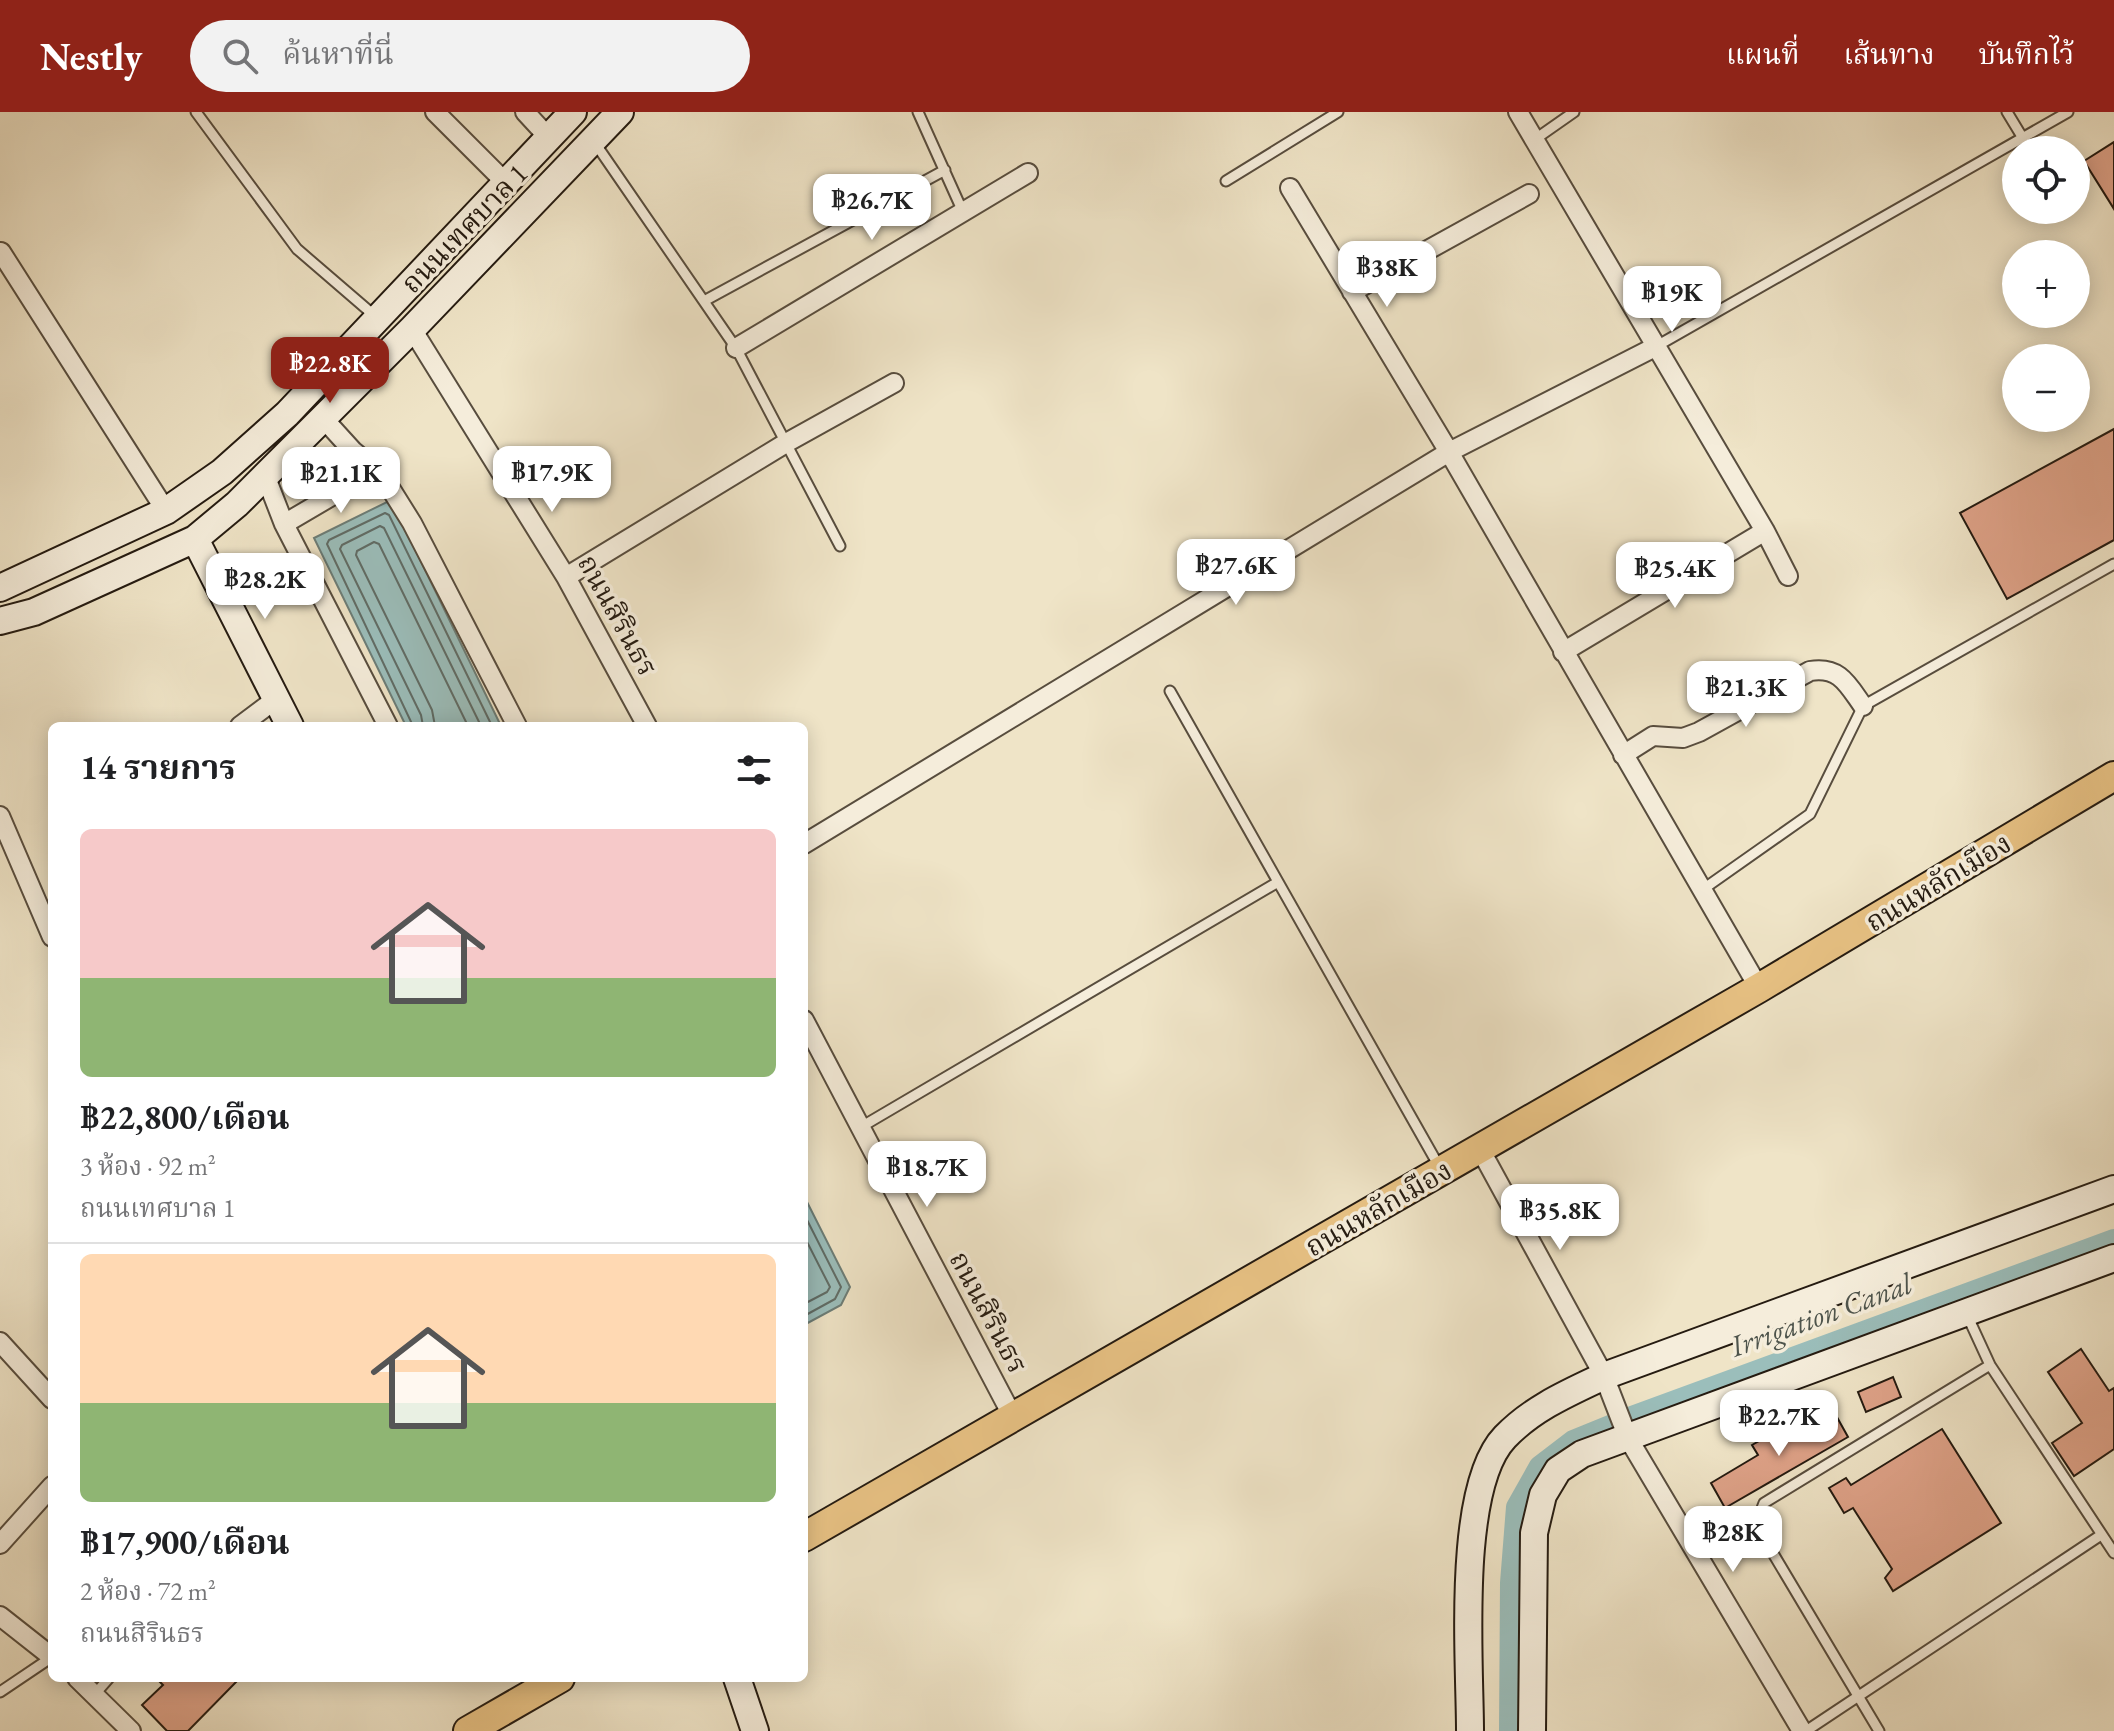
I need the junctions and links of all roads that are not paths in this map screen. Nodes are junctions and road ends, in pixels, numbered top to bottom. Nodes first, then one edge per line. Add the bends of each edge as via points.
1 (196, 112) edge
2 (435, 112) edge
3 (525, 112) edge
4 (573, 112) edge
5 (620, 112) edge
6 (918, 112) edge
7 (1338, 112) edge
8 (1518, 112) edge
9 (1574, 112) edge
10 (2007, 112) edge
11 (2068, 112) edge
12 (2022, 136) edge
13 (2030, 136) edge
14 (549, 138) junction
15 (593, 140) junction
16 (1534, 140) junction
17 (2002, 152) edge
18 (945, 170) junction
19 (1028, 173) dead end
20 (1226, 181) dead end
21 (506, 183) junction
22 (1290, 188) dead end
23 (1529, 194) dead end
24 (963, 212) junction
25 (1, 252) edge
26 (1352, 292) junction
27 (704, 301) junction
28 (378, 319) junction
29 (412, 329) junction
30 (1655, 347) junction
31 (736, 348) junction
32 (894, 383) dead end
33 (323, 418) junction
34 (786, 443) junction
35 (1449, 452) junction
36 (376, 470) junction
37 (265, 475) junction
38 (166, 511) junction
39 (284, 524) junction
40 (1765, 531) junction
41 (195, 539) junction
42 (840, 546) dead end
43 (2114, 564) edge
44 (1788, 576) dead end
45 (566, 577) junction
46 (1, 584) edge
47 (0, 621) edge
48 (1563, 652) junction
49 (1170, 691) dead end
50 (276, 699) junction
51 (1863, 706) junction
52 (245, 722) edge
53 (288, 722) edge
54 (386, 722) edge
55 (515, 722) edge
56 (645, 722) edge
57 (1623, 755) junction
58 (2114, 776) edge
59 (0, 816) edge
60 (808, 842) edge
61 (1278, 882) junction
62 (1702, 890) junction
63 (48, 928) edge
64 (1759, 988) junction
65 (808, 1028) edge
66 (860, 1128) junction
67 (1480, 1149) junction
68 (1442, 1171) junction
69 (2114, 1189) edge
70 (2114, 1258) edge
71 (1966, 1313) junction
72 (0, 1342) edge
73 (1990, 1365) junction
74 (1604, 1376) junction
75 (48, 1395) edge
76 (1013, 1417) junction
77 (1628, 1438) junction
78 (48, 1490) edge
79 (808, 1535) edge
80 (2101, 1535) junction
81 (0, 1544) edge
82 (2114, 1553) edge
83 (0, 1616) edge
84 (48, 1654) edge
85 (48, 1660) edge
86 (82, 1682) edge
87 (106, 1682) edge
88 (553, 1682) edge
89 (738, 1682) edge
90 (0, 1692) edge
91 (95, 1694) junction
92 (1858, 1697) junction
93 (131, 1731) edge
94 (468, 1731) edge
95 (755, 1731) edge
96 (1470, 1731) edge
97 (1532, 1731) edge
98 (1804, 1731) edge
99 (1879, 1731) edge

1 - 28 lane via 297,249
2 - 21 street
3 - 14 street
4 - 14 street, ถนนเทศบาล 1
5 - 15 street, ถนนเทศบาล 1
6 - 18 lane
7 - 20 lane
8 - 16 street
9 - 16 lane
10 - 12 lane
11 - 13 lane
14 - 21 street, ถนนเทศบาล 1
15 - 27 lane
15 - 29 street, ถนนเทศบาล 1
16 - 30 street
17 - 30 lane
18 - 24 lane
18 - 27 lane
19 - 24 street
21 - 28 street, ถนนเทศบาล 1
22 - 26 street
23 - 26 street
24 - 31 street
25 - 38 street
26 - 35 street
27 - 31 lane
28 - 38 street, ถนนเทศบาล 1 via 276,424 222,472
29 - 33 street, ถนนเทศบาล 1
29 - 45 street, ถนนสิรินธร
30 - 35 street
30 - 40 street
31 - 34 lane
32 - 34 street
33 - 36 street
33 - 37 street, ถนนเทศบาล 1
34 - 42 lane
34 - 45 street
35 - 48 street
35 - 60 street
36 - 39 street
36 - 55 street via 412,523
37 - 39 street
37 - 41 street, ถนนเทศบาล 1
38 - 46 street, ถนนเทศบาล 1
39 - 54 street
40 - 44 street
40 - 48 street
41 - 47 street, ถนนเทศบาล 1 via 34,612
41 - 50 street
43 - 51 lane
45 - 56 street, ถนนสิรินธร
48 - 57 street
49 - 61 lane
50 - 52 street
50 - 53 street
51 - 57 street via 1840,675 1810,671 1699,732 1683,738 1659,734
51 - 62 lane via 1810,814
57 - 62 street
58 - 64 main road, ถนนหลักเมือง
59 - 63 street
61 - 66 lane
61 - 68 lane
62 - 64 street
64 - 67 main road, ถนนหลักเมือง
65 - 66 street, ถนนสิรินธร
66 - 76 street, ถนนสิรินธร
67 - 68 main road, ถนนหลักเมือง
67 - 74 street
68 - 76 main road, ถนนหลักเมือง
69 - 74 street
70 - 71 street
71 - 73 lane
71 - 77 street
72 - 75 street
73 - 80 lane
73 - 92 lane via 1790,1485 1764,1503 1758,1514 1762,1535
74 - 77 street
74 - 96 street via 1545,1404 1503,1439 1478,1490 1470,1558
76 - 79 main road, ถนนหลักเมือง
77 - 97 street via 1582,1454 1558,1470 1543,1495 1534,1533
77 - 98 street
78 - 81 street
80 - 82 lane
80 - 92 lane
83 - 84 street
85 - 90 lane
86 - 91 street
87 - 91 lane
88 - 94 main road
89 - 95 street
91 - 93 street
92 - 98 lane
92 - 99 lane

